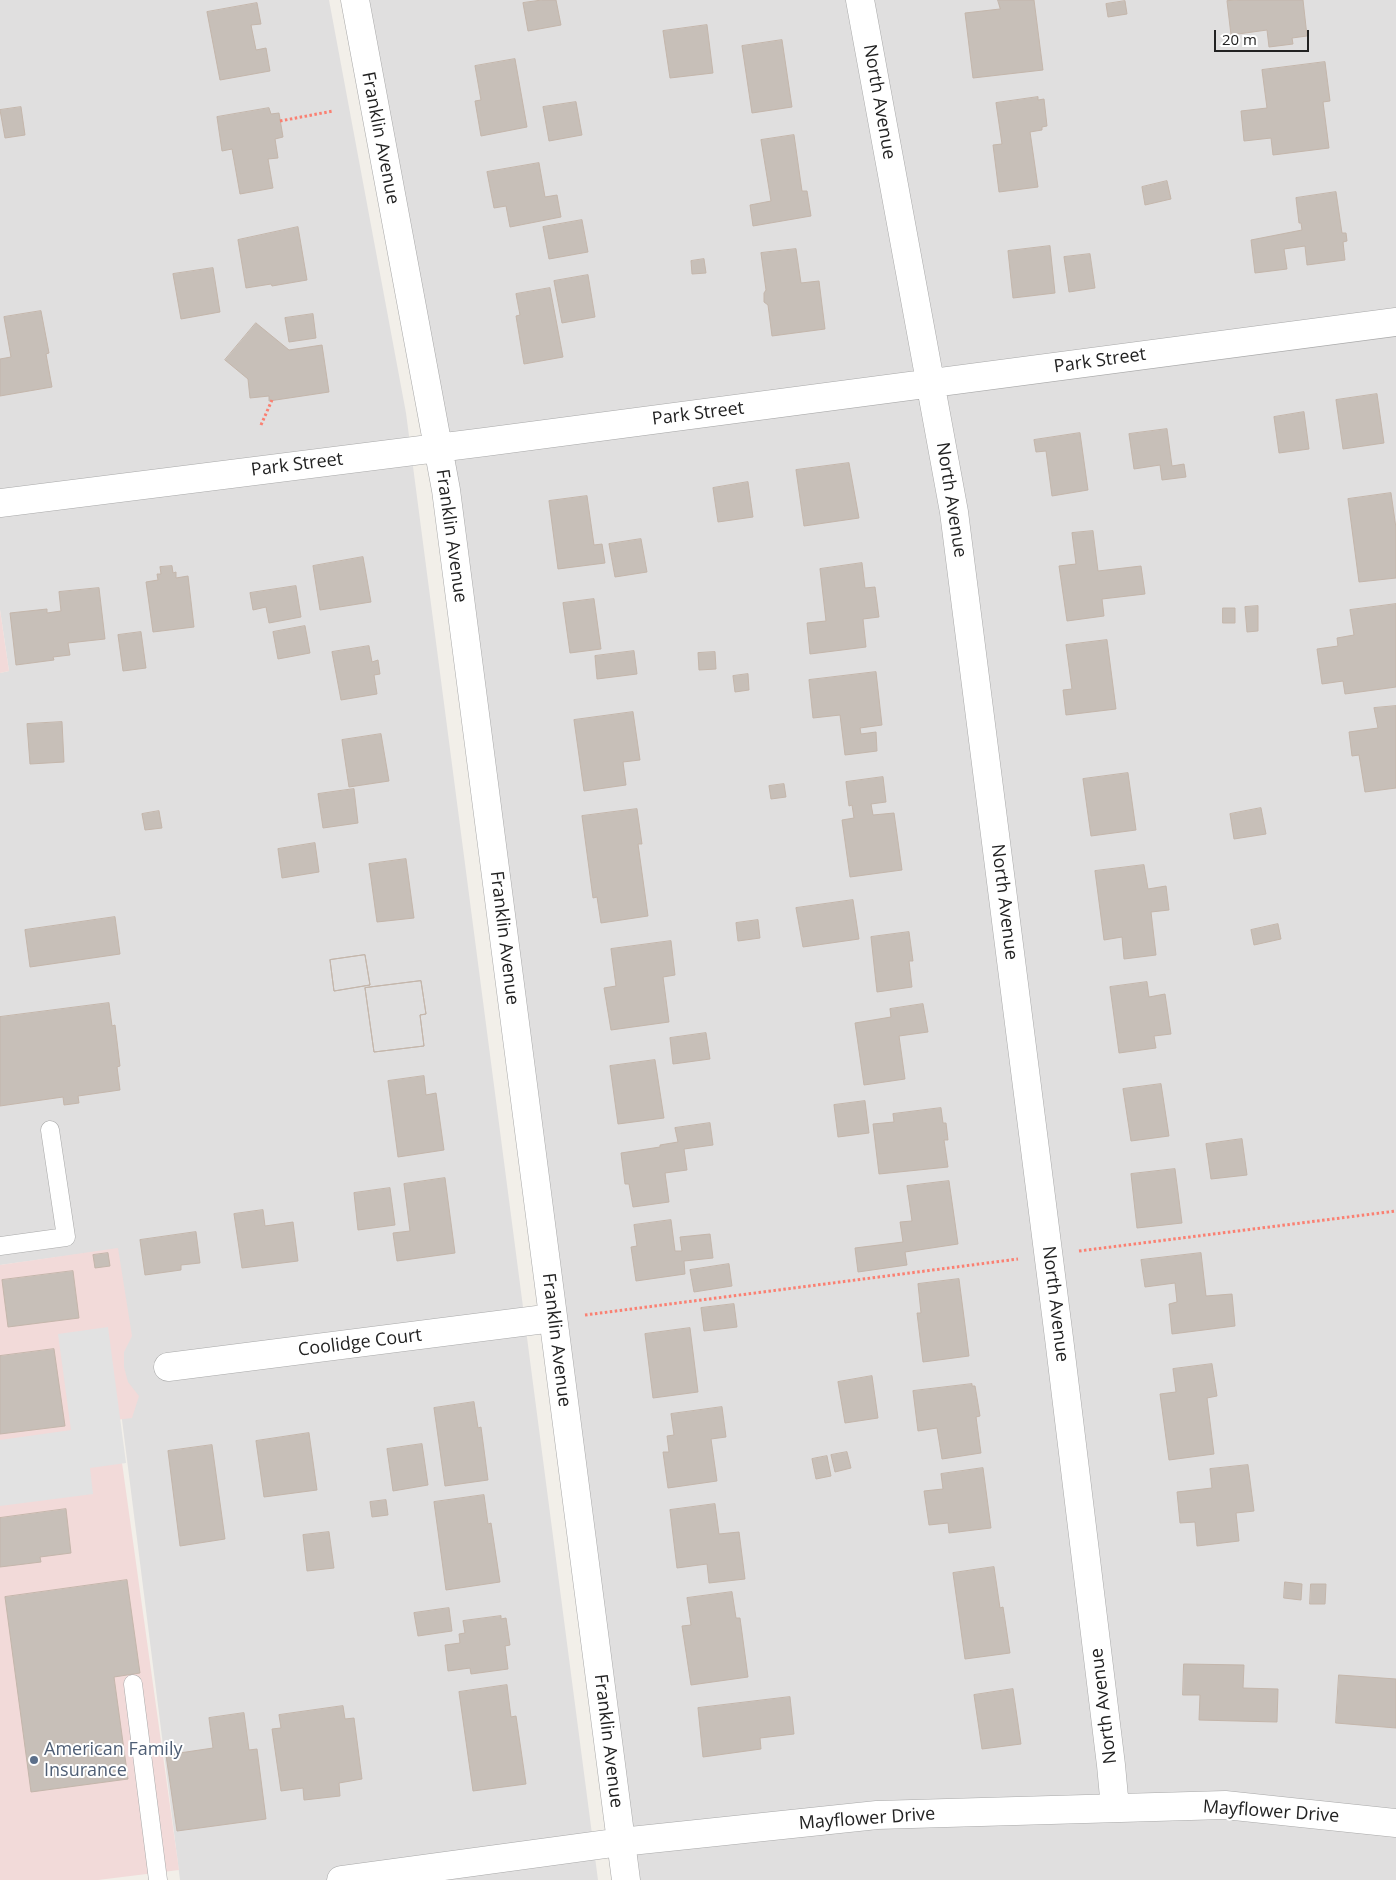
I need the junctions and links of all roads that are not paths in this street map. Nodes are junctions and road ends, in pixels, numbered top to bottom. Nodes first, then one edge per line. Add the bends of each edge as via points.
1 (355, 0) edge
2 (860, 0) edge
3 (1396, 322) edge
4 (931, 384) junction
5 (438, 448) junction
6 (0, 503) edge
7 (50, 1130) dead end
8 (0, 1246) edge
9 (553, 1318) junction
10 (168, 1367) dead end
11 (134, 1684) dead end
12 (1115, 1808) junction
13 (1396, 1823) edge
14 (621, 1842) junction
15 (158, 1880) edge
16 (341, 1880) edge
17 (626, 1880) edge

1 - 5 street, Franklin Avenue
2 - 4 street, North Avenue
3 - 4 street, Park Street
4 - 5 street, Park Street
4 - 12 street, North Avenue via 954,512 1049,1255
5 - 6 street, Park Street
5 - 9 street, Franklin Avenue
7 - 8 lane via 66,1237
9 - 10 street, Coolidge Court
9 - 14 street, Franklin Avenue
11 - 15 lane
12 - 13 street, Mayflower Drive via 1225,1806
12 - 14 street, Mayflower Drive via 877,1815
14 - 16 street, Mayflower Drive
14 - 17 street, Franklin Avenue

